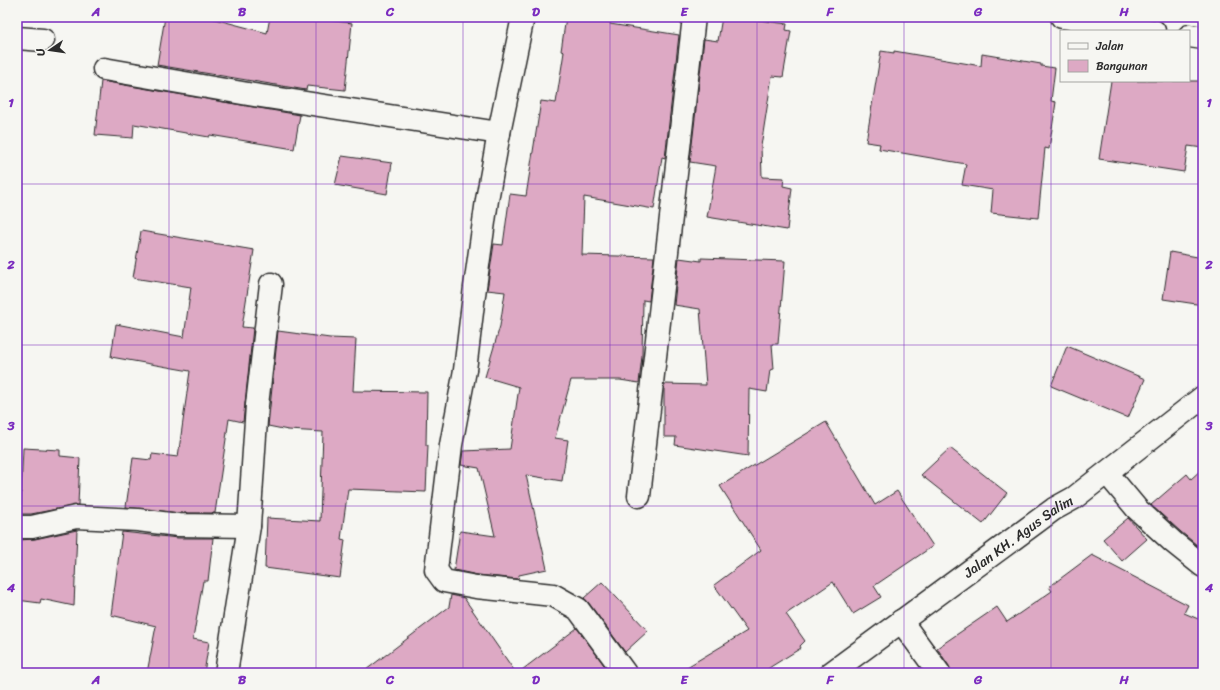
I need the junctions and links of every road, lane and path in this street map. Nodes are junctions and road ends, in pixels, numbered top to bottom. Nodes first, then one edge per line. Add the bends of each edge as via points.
1 (523, 17) edge
2 (694, 17) edge
3 (1062, 17) edge
4 (1147, 30) edge
5 (1190, 36) edge
6 (17, 38) edge
7 (1203, 38) edge
8 (43, 40) dead end
9 (104, 69) dead end
10 (499, 133) junction
11 (271, 284) dead end
12 (1203, 397) edge
13 (1107, 473) junction
14 (640, 496) dead end
15 (249, 526) junction
16 (17, 527) edge
17 (1203, 566) edge
18 (900, 621) junction
19 (226, 673) edge
20 (625, 673) edge
21 (831, 673) edge
22 (940, 673) edge

1 - 10 street
2 - 14 street
3 - 4 street
5 - 7 street
6 - 8 street
9 - 10 street
10 - 20 street via 487,200 465,370 451,445 436,570 444,581 553,595 578,609
11 - 15 street via 257,405
12 - 13 street, Jalan KH. Agus Salim
13 - 17 street via 1137,509 1172,542
13 - 18 street, Jalan KH. Agus Salim
15 - 16 street via 178,525 76,517 32,527
15 - 19 street
18 - 21 street, Jalan KH. Agus Salim
18 - 22 street

